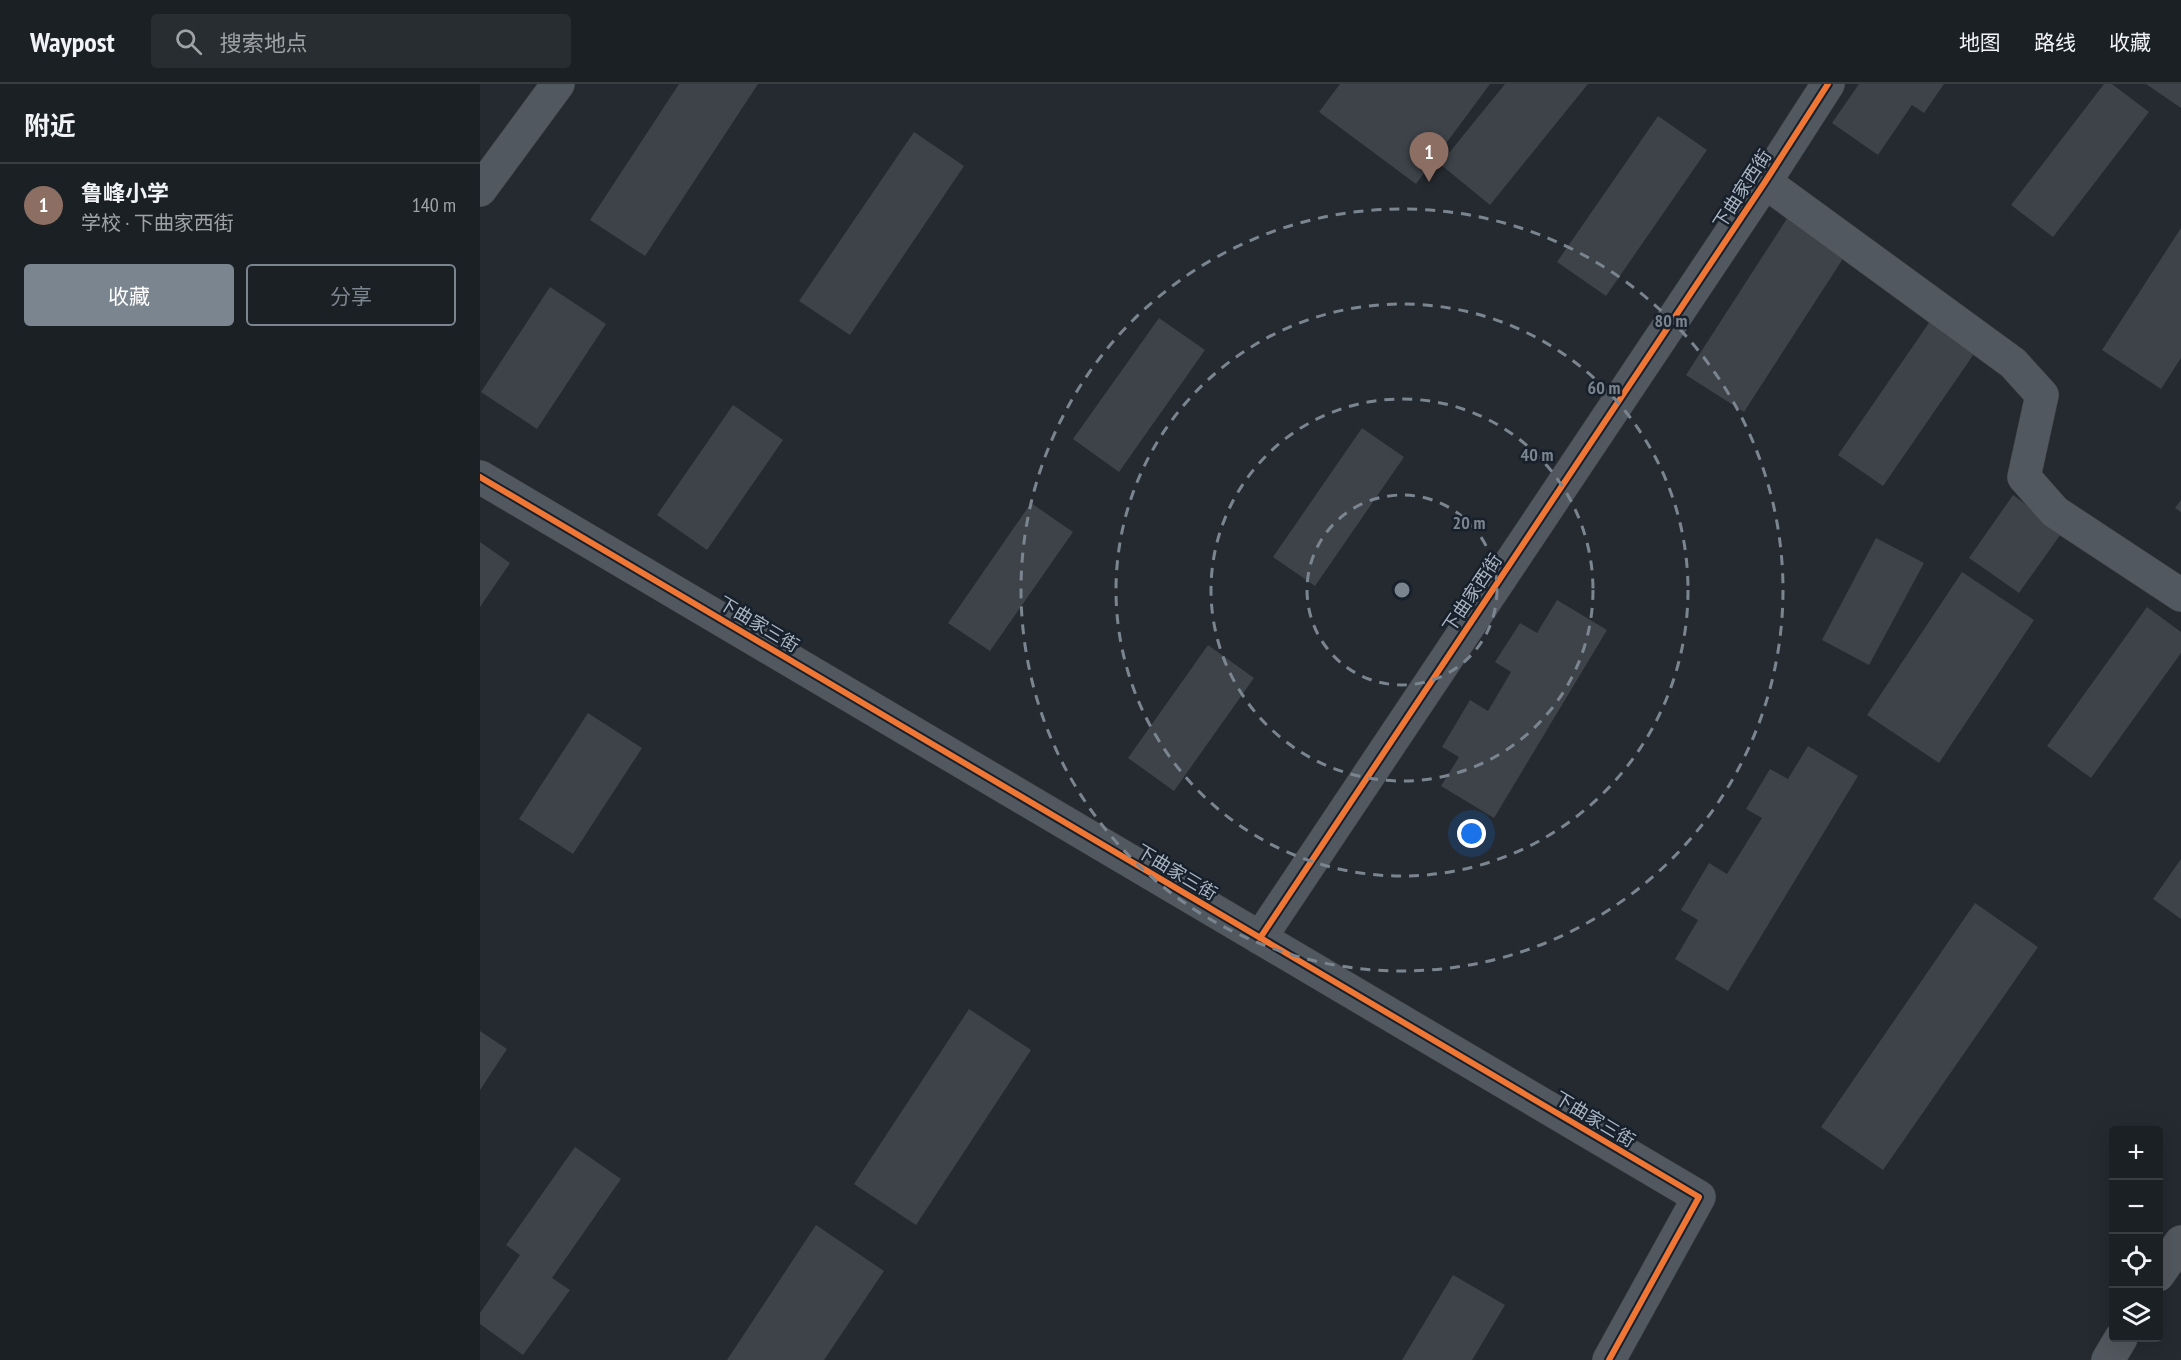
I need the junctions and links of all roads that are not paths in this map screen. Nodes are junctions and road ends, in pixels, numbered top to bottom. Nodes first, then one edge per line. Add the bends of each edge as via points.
1 (558, 84) edge
2 (1828, 84) edge
3 (1765, 182) junction
4 (480, 190) edge
5 (480, 477) edge
6 (2181, 595) edge
7 (1260, 938) junction
8 (2181, 1242) edge
9 (2163, 1268) edge
10 (2119, 1342) edge
11 (1609, 1360) edge
12 (2108, 1360) edge

1 - 4 street
2 - 3 street, 下曲家西街
3 - 6 street via 2013,363 2042,395 2024,477 2055,512
3 - 7 street, 下曲家西街
5 - 7 street, 下曲家三街
7 - 11 street, 下曲家三街 via 1699,1197
8 - 9 street
10 - 12 street

